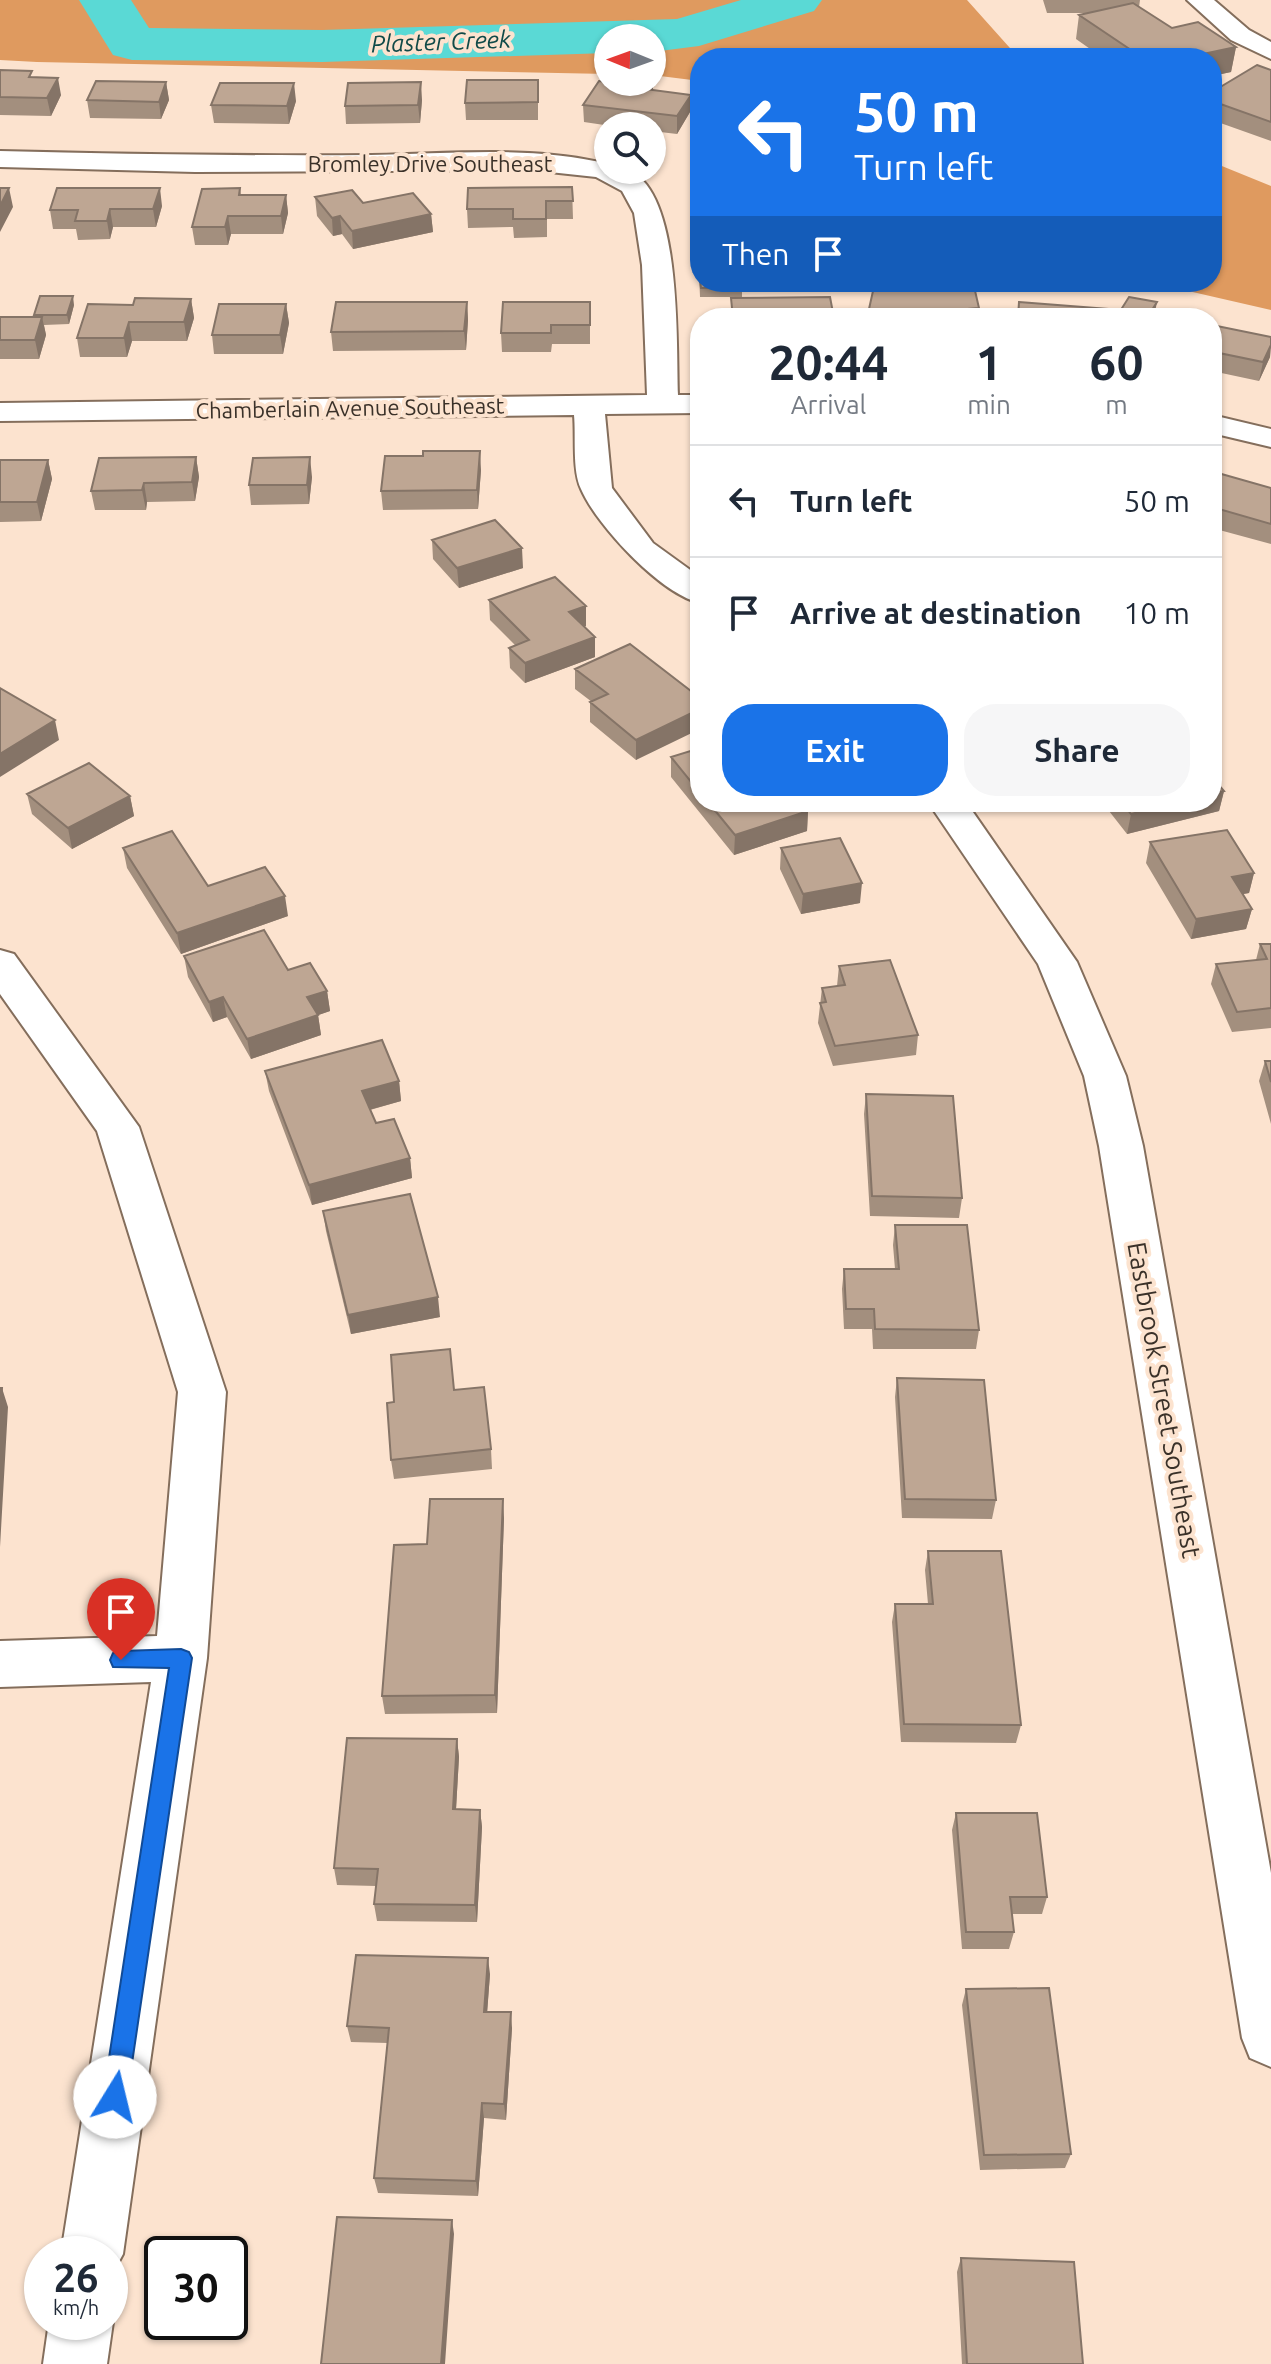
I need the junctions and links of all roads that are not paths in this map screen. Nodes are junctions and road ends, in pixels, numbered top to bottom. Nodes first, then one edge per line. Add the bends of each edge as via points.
1 (1199, 0) edge
2 (1271, 52) edge
3 (0, 159) edge
4 (690, 404) edge
5 (589, 405) junction
6 (663, 405) junction
7 (0, 412) edge
8 (1222, 426) edge
9 (1271, 438) edge
10 (690, 586) edge
11 (954, 812) edge
12 (0, 964) edge
13 (181, 1658) junction
14 (0, 1664) edge
15 (1271, 2038) edge
16 (95, 2236) edge
17 (78, 2340) edge
18 (75, 2364) edge

1 - 2 street via 1240,35
3 - 6 street, Bromley Drive Southeast via 531,162 582,166 615,176 640,194 651,224
4 - 6 street, Chamberlain Avenue Southeast
5 - 6 street, Chamberlain Avenue Southeast
5 - 7 street, Chamberlain Avenue Southeast
5 - 10 street via 596,488 641,550
8 - 9 street
11 - 15 street, Eastbrook Street Southeast via 1057,962 1105,1076
12 - 13 street via 117,1127 202,1392
13 - 14 street
13 - 16 street
17 - 18 street

